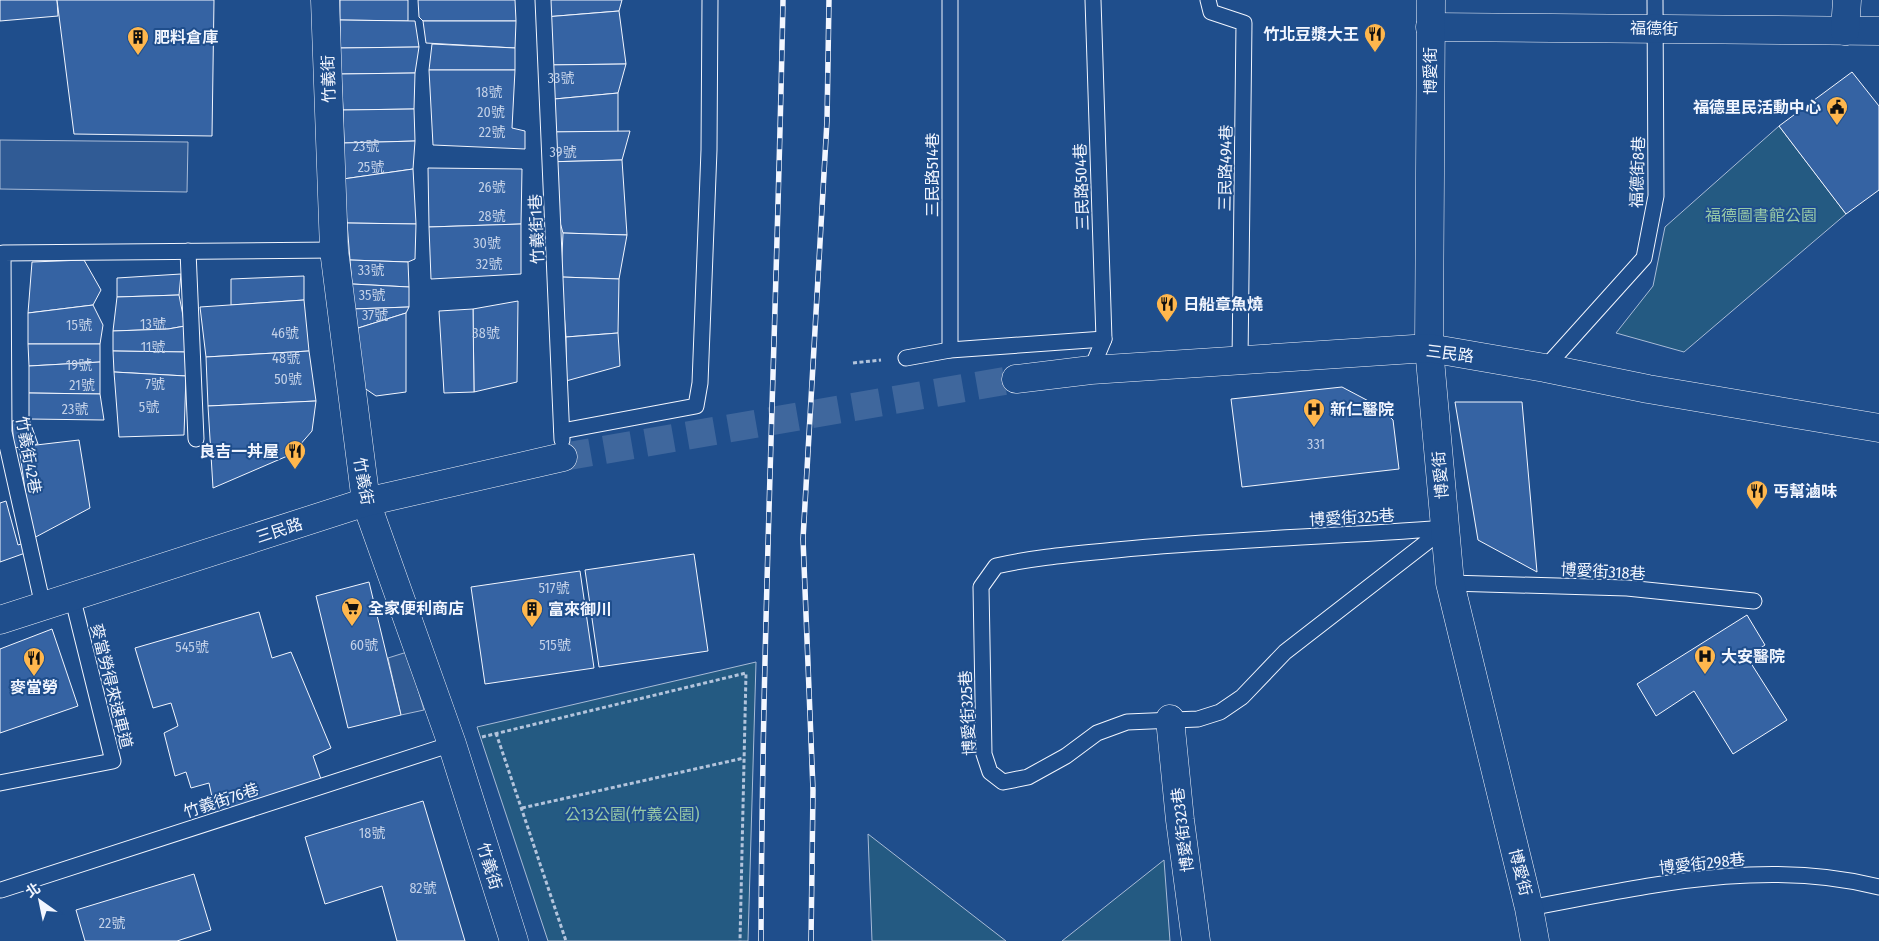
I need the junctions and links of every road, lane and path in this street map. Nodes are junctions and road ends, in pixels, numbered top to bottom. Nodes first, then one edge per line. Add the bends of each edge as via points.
1 (325, 0) edge
2 (544, 0) edge
3 (710, 0) edge
4 (950, 0) edge
5 (1093, 0) edge
6 (1208, 0) edge
7 (1430, 0) edge
8 (1655, 0) edge
9 (1848, 0) edge
10 (1430, 27) junction
11 (1656, 28) junction
12 (1845, 31) junction
13 (1879, 31) edge
14 (334, 250) junction
15 (188, 251) junction
16 (1104, 339) junction
17 (1429, 348) junction
18 (950, 350) junction
19 (906, 358) dead end
20 (1240, 361) junction
21 (1545, 368) junction
22 (1091, 370) junction
23 (1016, 379) tunnel mouth
24 (1879, 428) edge
25 (196, 439) dead end
26 (562, 444) junction
27 (366, 502) junction
28 (1445, 528) junction
29 (1450, 583) junction
30 (72, 596) junction
31 (1754, 601) dead end
32 (43, 606) junction
33 (0, 620) edge
34 (1170, 719) junction
35 (452, 744) junction
36 (744, 758) junction
37 (0, 783) edge
38 (522, 808) junction
39 (1879, 887) edge
40 (1, 890) edge
41 (1529, 908) junction
42 (514, 941) edge
43 (566, 941) edge
44 (740, 941) edge
45 (1196, 941) edge
46 (1535, 941) edge

1 - 14 street, 竹義街
2 - 26 lane, 竹義街1巷
3 - 26 lane via 709,150 700,383 696,406
4 - 18 lane, 三民路514巷
5 - 16 lane, 三民路504巷
6 - 20 lane, 三民路494巷 via 1210,12 1244,24
7 - 10 street, 博愛街
8 - 11 lane, 福德街8巷
9 - 12 street
10 - 11 street, 福德街
10 - 17 street, 博愛街
11 - 12 street, 福德街
11 - 21 lane, 福德街8巷 via 1656,196 1644,258
12 - 13 street, 福德街
14 - 15 lane, 竹義街42巷
14 - 27 street, 竹義街
15 - 25 lane
15 - 32 lane, 竹義街42巷 via 3,253 4,432
16 - 18 lane
16 - 22 lane, 三民路504巷
17 - 20 street, 三民路
17 - 21 street, 三民路
17 - 28 street, 博愛街
18 - 19 lane
20 - 22 street, 三民路
21 - 24 street, 三民路
22 - 23 street, 三民路
26 - 27 street, 三民路
27 - 30 street, 三民路
27 - 35 street, 竹義街
28 - 29 street, 博愛街
28 - 34 lane, 博愛街325巷 via 1285,652 1242,696 1220,712 1198,719
28 - 34 lane, 博愛街325巷 via 1170,544 1018,561 996,566 988,574 981,587 984,754 990,772 1003,782 1028,777 1097,734 1126,722
29 - 31 lane, 博愛街318巷 via 1627,588
29 - 41 street, 博愛街
30 - 32 street, 三民路
30 - 37 lane, 麥當勞得來速車道 via 113,761
32 - 33 street, 三民路
34 - 45 street, 博愛街323巷
35 - 40 lane, 竹義街76巷
35 - 42 street, 竹義街
36 - 38 path
36 - 38 path via 746,673 496,733
36 - 44 path
38 - 43 path
39 - 41 lane, 博愛街298巷 via 1838,878 1782,874 1743,876 1685,880
41 - 46 street, 博愛街

